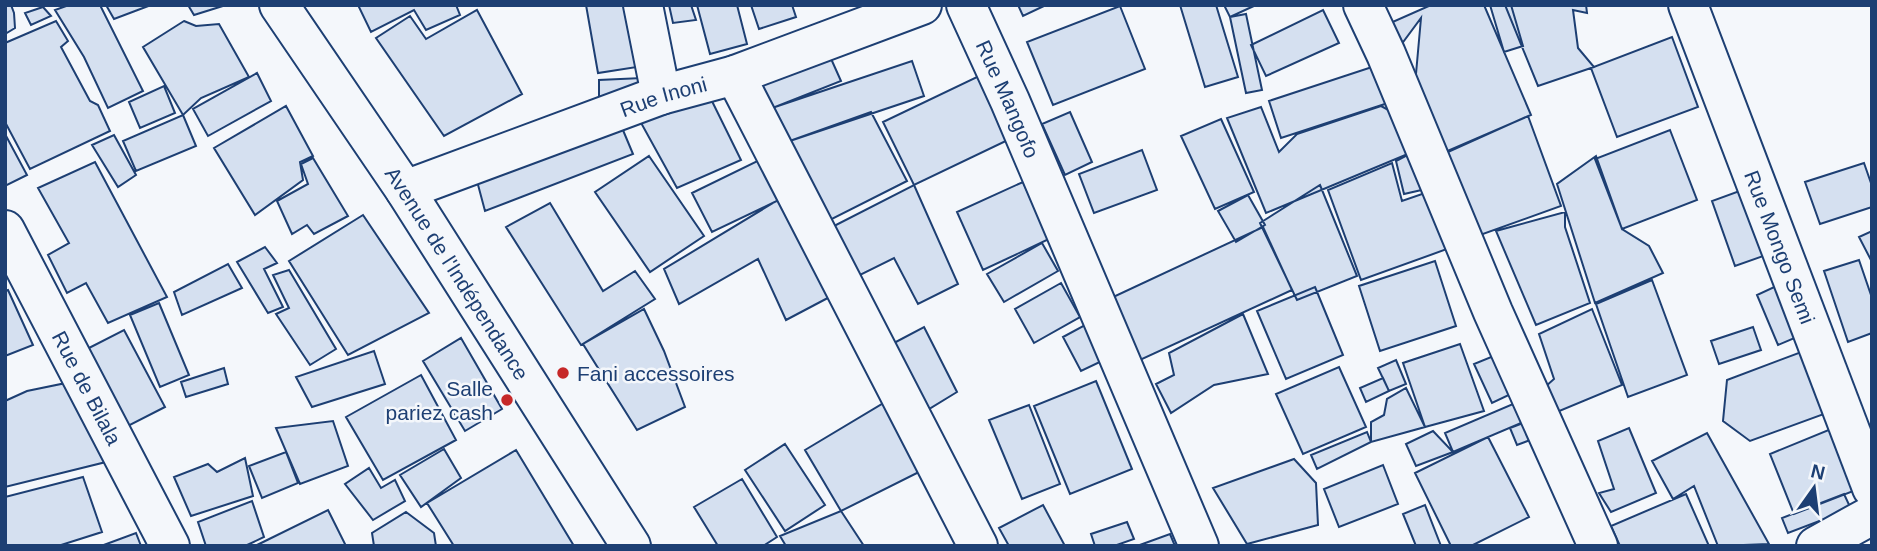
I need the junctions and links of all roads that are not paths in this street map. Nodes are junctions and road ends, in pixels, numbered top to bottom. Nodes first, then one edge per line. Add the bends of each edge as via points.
1 (279, 5) edge
2 (643, 5) edge
3 (922, 5) edge
4 (966, 5) edge
5 (1363, 5) edge
6 (1688, 5) edge
7 (735, 75) junction
8 (661, 95) junction
9 (405, 190) junction
10 (5, 230) edge
11 (1872, 488) edge
12 (1872, 515) edge
13 (170, 546) edge
14 (631, 546) edge
15 (978, 546) edge
16 (1199, 546) edge
17 (1598, 546) edge
18 (1816, 546) edge

1 - 9 street, Avenue de l'Indépendance
2 - 8 street
3 - 7 street, Rue Inoni
4 - 16 street, Rue Mangofo
5 - 17 street
6 - 11 street, Rue Mongo Semi
7 - 8 street, Rue Inoni
7 - 15 street
8 - 9 street, Rue Inoni
9 - 14 street, Avenue de l'Indépendance
10 - 13 street, Rue de Bilala
12 - 18 street

